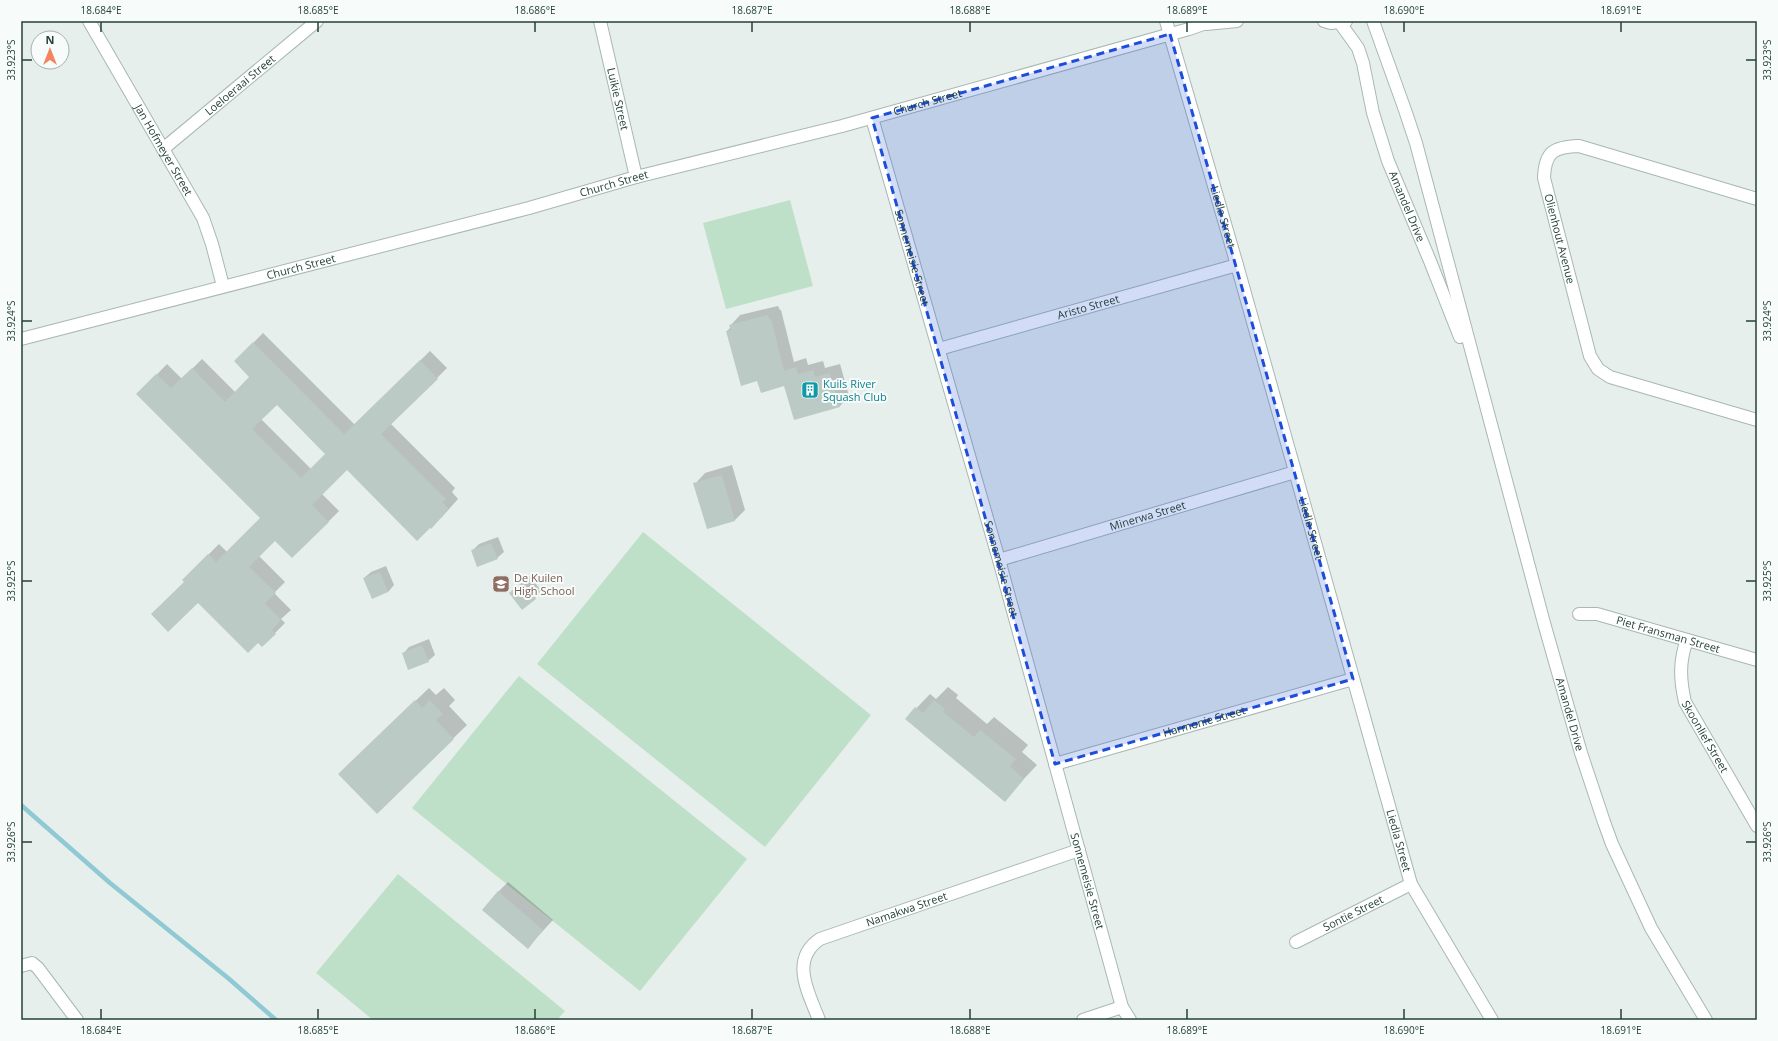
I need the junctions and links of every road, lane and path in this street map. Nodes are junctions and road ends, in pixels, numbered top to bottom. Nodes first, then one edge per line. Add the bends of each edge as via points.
1 (89, 21) edge
2 (317, 21) edge
3 (600, 21) edge
4 (1166, 21) edge
5 (1237, 21) edge
6 (1324, 21) edge
7 (1373, 21) edge
8 (1343, 22) edge
9 (1209, 23) edge
10 (1170, 34) junction
11 (872, 118) junction
12 (163, 149) junction
13 (636, 178) junction
14 (1757, 199) edge
15 (1237, 265) junction
16 (223, 286) junction
17 (21, 339) edge
18 (939, 349) junction
19 (1480, 390) junction
20 (1757, 420) edge
21 (1295, 472) junction
22 (999, 560) junction
23 (1579, 614) dead end
24 (1687, 640) junction
25 (1757, 660) edge
26 (1353, 679) junction
27 (1055, 764) junction
28 (1757, 826) edge
29 (1079, 850) junction
30 (1410, 884) junction
31 (1296, 942) dead end
32 (23, 965) edge
33 (1122, 1007) junction
34 (77, 1020) edge
35 (819, 1020) edge
36 (1083, 1020) edge
37 (1130, 1020) edge
38 (1492, 1020) edge
39 (1706, 1020) edge

1 - 12 street, Jan Hofmeyer Street
2 - 12 street, Loeloeraai Street
3 - 13 street, Luikie Street
4 - 10 street, Liedla Street
5 - 9 street, Church Street
6 - 8 street
7 - 19 street, Amandel Drive via 1416,143
8 - 19 street, Amandel Drive via 1358,48 1363,63 1373,113 1388,161
9 - 10 street, Church Street
10 - 11 street, Church Street
10 - 15 street, Liedla Street
11 - 13 street, Church Street
11 - 18 street, Sonnemeisie Street
12 - 16 street, Jan Hofmeyer Street via 203,218
13 - 16 street, Church Street
14 - 20 street, Olienhout Avenue via 1579,146 1560,147 1545,165 1544,178 1590,356 1598,369 1610,377
15 - 18 street, Aristo Street
15 - 21 street, Liedla Street
16 - 17 street, Church Street
18 - 22 street, Sonnemeisie Street
19 - 39 street, Amandel Drive via 1581,753 1604,822 1651,928
21 - 22 street, Minerwa Street
21 - 26 street, Liedla Street
22 - 27 street, Sonnemeisie Street
23 - 24 street, Piet Fransman Street via 1597,614
24 - 25 street, Piet Fransman Street
24 - 28 street, Skoonlief Street via 1680,671 1685,702
26 - 27 street, Harmonie Street
26 - 30 street, Liedla Street
27 - 29 street, Sonnemeisie Street
29 - 33 street, Sonnemeisie Street
29 - 35 street, Namakwa Street via 816,942 807,951 803,974
30 - 31 street, Sontie Street
30 - 38 street, Liedla Street
32 - 34 street via 32,963 38,968
33 - 36 street
33 - 37 street, Sonnemeisie Street

